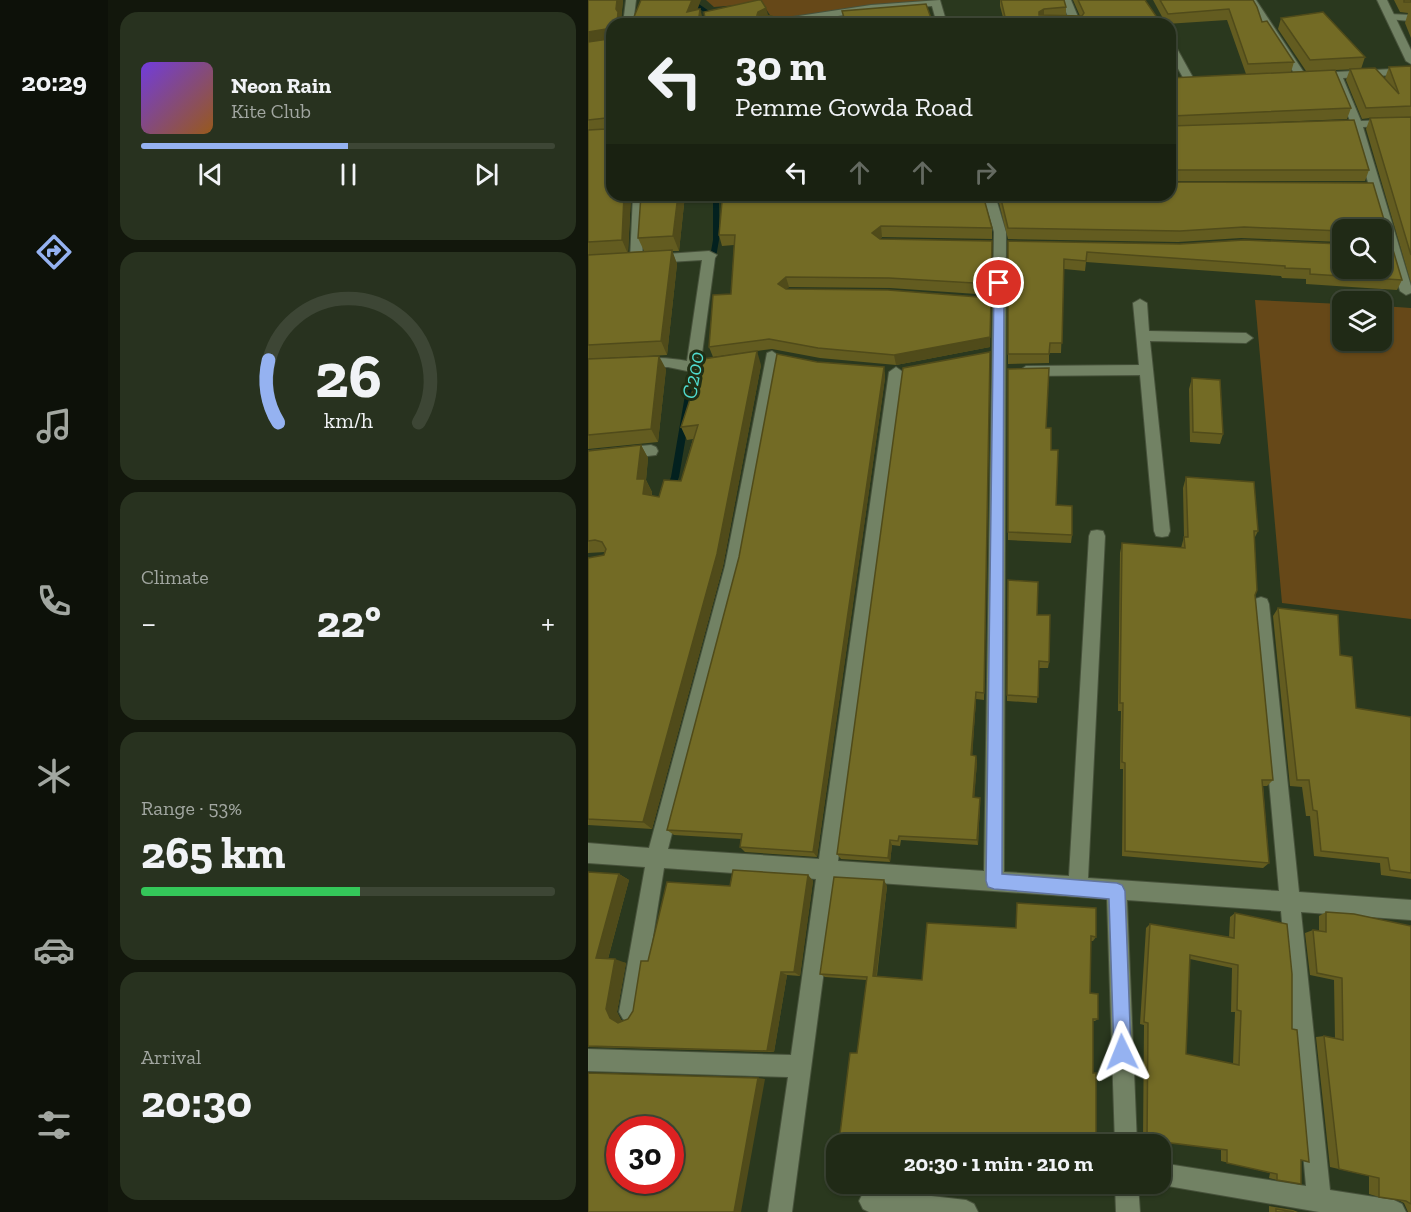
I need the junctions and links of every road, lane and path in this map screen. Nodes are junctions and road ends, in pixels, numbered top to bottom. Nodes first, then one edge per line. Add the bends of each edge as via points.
1 (631, 0) edge
2 (1066, 0) edge
3 (1251, 0) edge
4 (1382, 0) edge
5 (935, 1) edge
6 (1390, 16) junction
7 (629, 18) edge
8 (813, 18) edge
9 (940, 18) edge
10 (1071, 18) edge
11 (1411, 18) edge
12 (1176, 56) edge
13 (1411, 61) edge
14 (1411, 71) edge
15 (1337, 75) junction
16 (1191, 83) edge
17 (1411, 122) edge
18 (1357, 124) junction
19 (1322, 126) edge
20 (638, 201) edge
21 (992, 201) edge
22 (1379, 219) edge
23 (1392, 258) edge
24 (1406, 291) dead end
25 (1140, 303) dead end
26 (1142, 336) junction
27 (1246, 338) dead end
28 (771, 357) dead end
29 (739, 361) edge
30 (622, 365) edge
31 (699, 366) junction
32 (1145, 370) junction
33 (896, 371) dead end
34 (998, 371) junction
35 (651, 451) dead end
36 (588, 457) edge
37 (1162, 531) dead end
38 (1097, 536) dead end
39 (1261, 604) dead end
40 (588, 853) edge
41 (656, 857) junction
42 (827, 870) junction
43 (994, 881) junction
44 (1078, 888) junction
45 (1117, 891) junction
46 (1291, 903) junction
47 (1411, 910) edge
48 (630, 1012) edge
49 (588, 1060) edge
50 (800, 1066) junction
51 (1126, 1134) edge
52 (1171, 1176) edge
53 (1127, 1194) edge
54 (1319, 1200) junction
55 (871, 1201) dead end
56 (780, 1212) edge
57 (966, 1212) edge
58 (1128, 1212) edge
59 (1394, 1212) edge

1 - 7 street
2 - 10 street
3 - 15 street via 1297,77
4 - 6 street
5 - 8 street
5 - 9 street
6 - 11 street
6 - 13 street
12 - 16 street
14 - 15 street
15 - 18 street
17 - 18 street
18 - 19 street
18 - 22 street
20 - 31 street via 630,260 710,255 696,356
21 - 34 street via 1000,231 993,302 993,354
23 - 24 street
25 - 26 street
26 - 27 street
26 - 32 street
28 - 41 street via 733,566
29 - 31 street
30 - 31 street via 668,362
32 - 34 street
32 - 37 street
33 - 42 street
34 - 43 street
35 - 36 street
38 - 44 street
39 - 46 street
40 - 41 street
41 - 42 street
41 - 48 street
42 - 43 street
42 - 50 street
43 - 44 street
44 - 45 street
45 - 46 street
45 - 51 street
46 - 47 street
46 - 54 street
49 - 50 street
50 - 56 street
52 - 54 street
53 - 58 street
54 - 59 street
55 - 57 street

